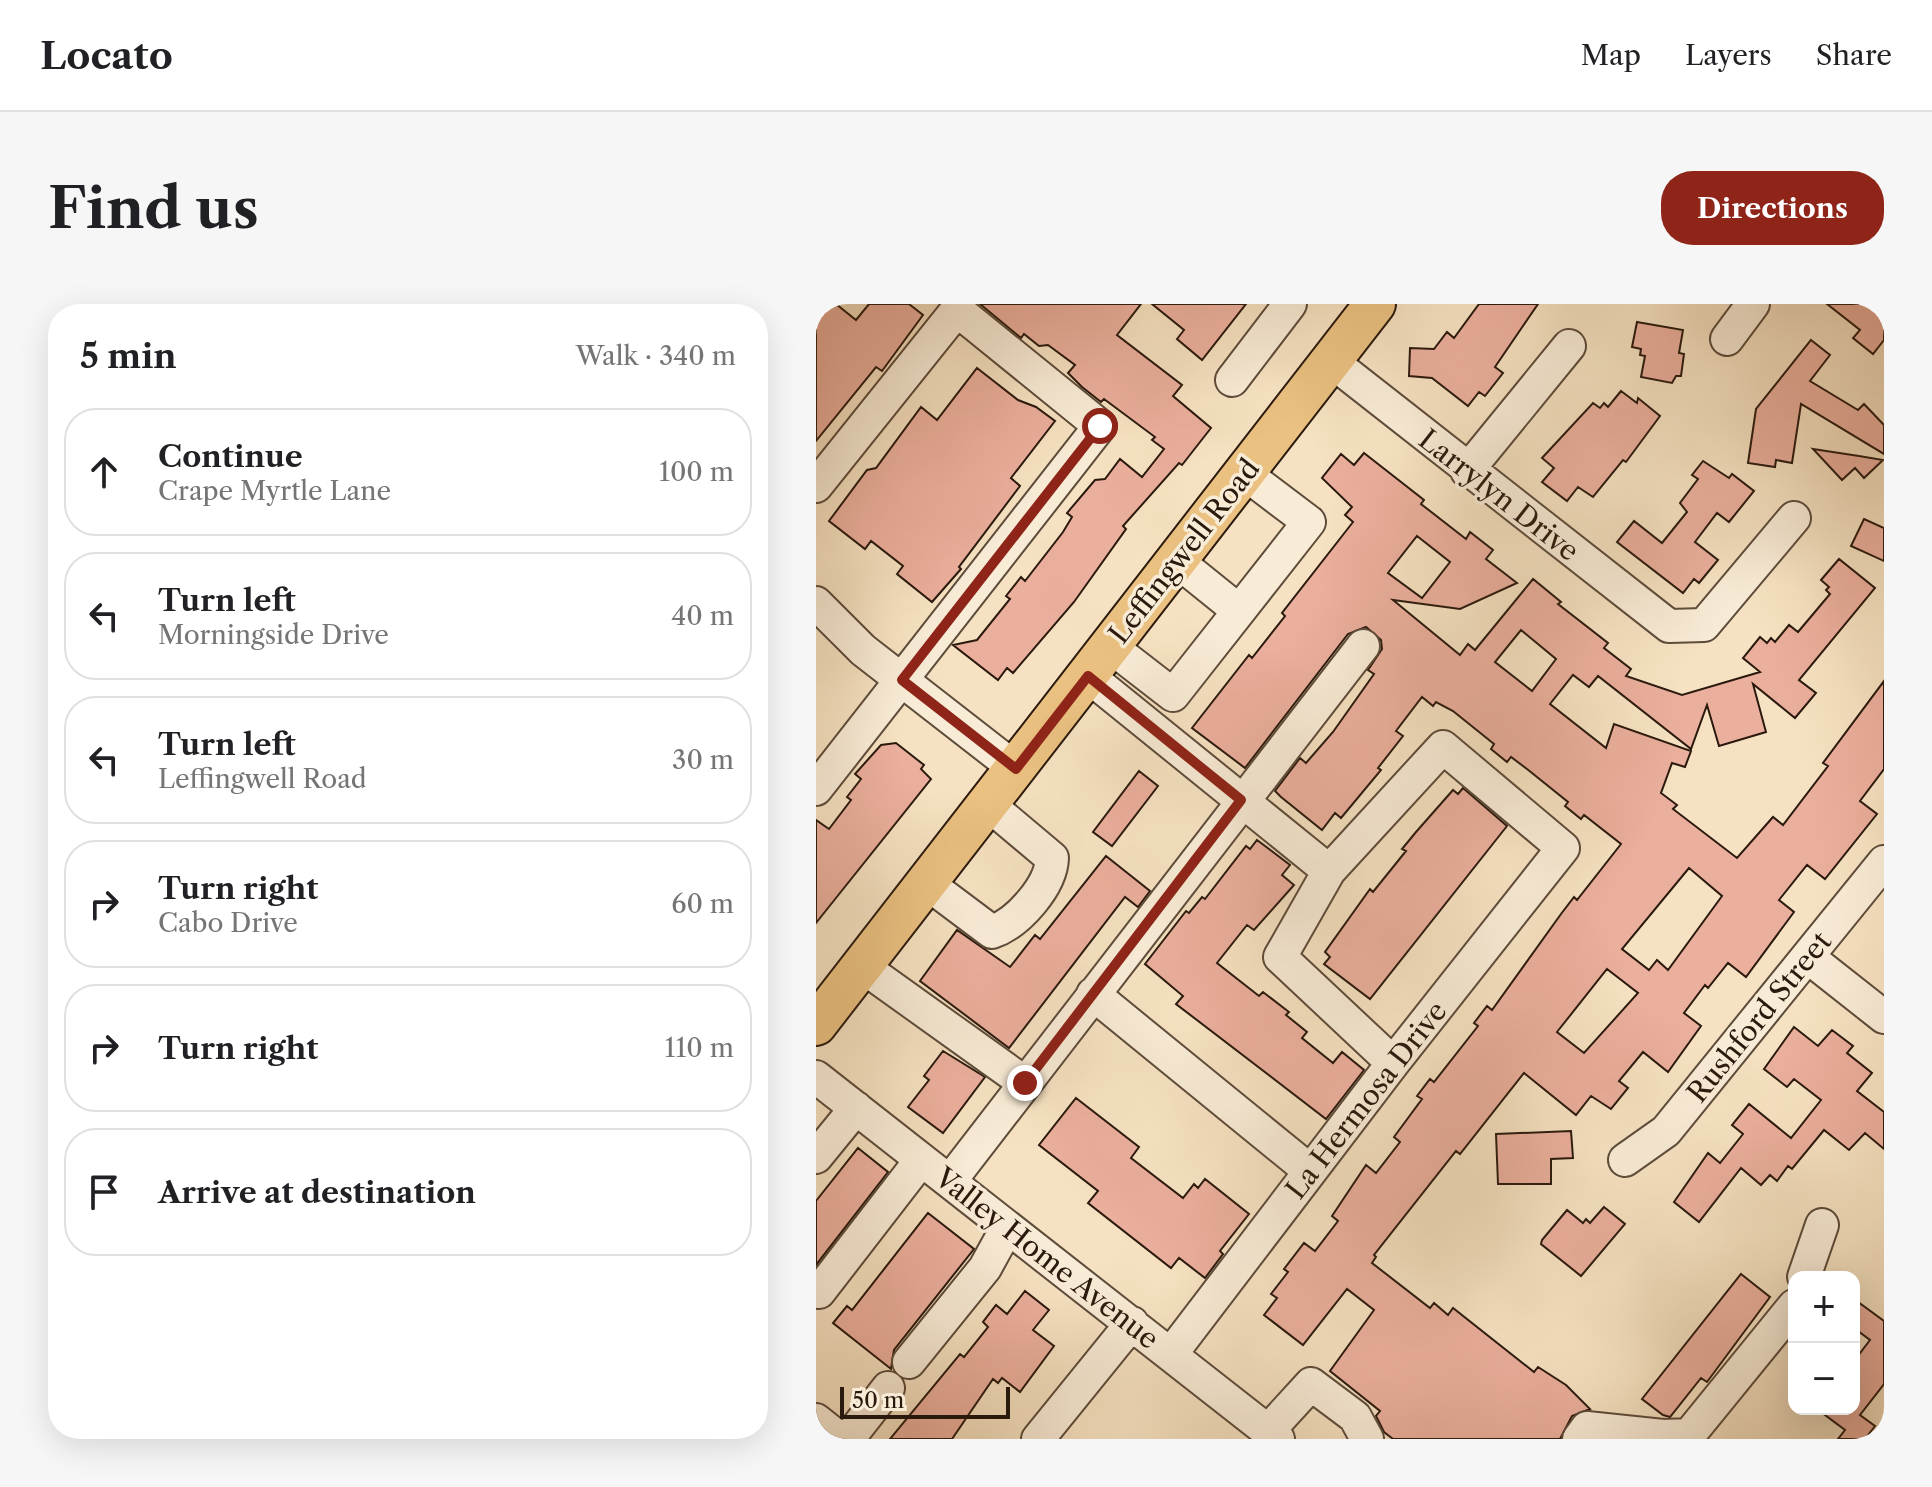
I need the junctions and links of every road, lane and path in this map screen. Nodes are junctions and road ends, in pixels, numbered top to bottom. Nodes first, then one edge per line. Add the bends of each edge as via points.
1 (1290, 304) edge
2 (1375, 304) edge
3 (1753, 304) edge
4 (1727, 339) dead end
5 (1569, 346) dead end
6 (1331, 361) junction
7 (1232, 380) dead end
8 (1467, 471) junction
9 (1244, 473) junction
10 (816, 486) edge
11 (1794, 518) dead end
12 (1177, 561) junction
13 (816, 603) edge
14 (1239, 611) junction
15 (1363, 646) dead end
16 (1099, 661) junction
17 (902, 680) junction
18 (1173, 695) junction
19 (1150, 726) junction
20 (1016, 769) junction
21 (816, 789) edge
22 (1241, 800) junction
23 (989, 805) junction
24 (1884, 862) edge
25 (1329, 871) junction
26 (928, 884) junction
27 (1808, 957) junction
28 (863, 967) junction
29 (1093, 994) junction
30 (1884, 1017) edge
31 (816, 1025) edge
32 (1393, 1063) junction
33 (816, 1077) edge
34 (1025, 1083) junction
35 (856, 1108) junction
36 (816, 1157) edge
37 (921, 1160) junction
38 (1625, 1160) dead end
39 (1299, 1162) dead end
40 (950, 1181) junction
41 (1822, 1225) dead end
42 (1007, 1228) junction
43 (1806, 1271) edge
44 (819, 1292) dead end
45 (1788, 1313) edge
46 (1132, 1323) junction
47 (1171, 1354) junction
48 (909, 1362) dead end
49 (888, 1388) dead end
50 (816, 1420) edge
51 (1273, 1435) edge
52 (1662, 1438) edge
53 (840, 1439) edge
54 (848, 1439) edge
55 (1038, 1439) edge
56 (1367, 1439) edge
57 (1579, 1439) edge

1 - 7 street
2 - 6 main road, Leffingwell Road
3 - 4 street
5 - 8 street
6 - 8 street, Larrylyn Drive
6 - 9 main road, Leffingwell Road
8 - 11 street, Larrylyn Drive via 1669,626 1704,625
9 - 12 main road, Leffingwell Road
9 - 14 street via 1309,522
10 - 17 street via 957,310 1100,426
12 - 14 street
12 - 16 main road, Leffingwell Road
13 - 17 street
14 - 18 street
15 - 22 street
16 - 18 street
16 - 19 street
16 - 20 main road, Leffingwell Road
17 - 20 street
17 - 21 street
18 - 19 street
19 - 22 street
20 - 23 main road, Leffingwell Road
22 - 25 street
22 - 29 street
23 - 26 main road, Leffingwell Road
23 - 26 street via 1052,858 1051,873 1009,926 992,932
24 - 27 street, Rushford Street
25 - 32 street via 1280,957
25 - 32 street, La Hermosa Drive via 1443,747 1563,848
26 - 28 main road, Leffingwell Road
27 - 30 street
27 - 38 street, Rushford Street via 1666,1131
28 - 31 main road, Leffingwell Road
28 - 34 street
29 - 34 street
29 - 39 street
32 - 47 street, La Hermosa Drive
33 - 35 street, Valley Home Avenue
34 - 40 street
35 - 36 street
35 - 37 street, Valley Home Avenue
37 - 40 street, Valley Home Avenue
37 - 44 street
40 - 42 street, Valley Home Avenue
41 - 43 street
42 - 46 street, Valley Home Avenue
42 - 48 street via 985,1268
45 - 52 street via 1689,1435
46 - 47 street, Valley Home Avenue
46 - 55 street
47 - 51 street, Valley Home Avenue
49 - 54 street
50 - 53 street
51 - 56 street via 1311,1384 1355,1417
52 - 57 street via 1587,1428

